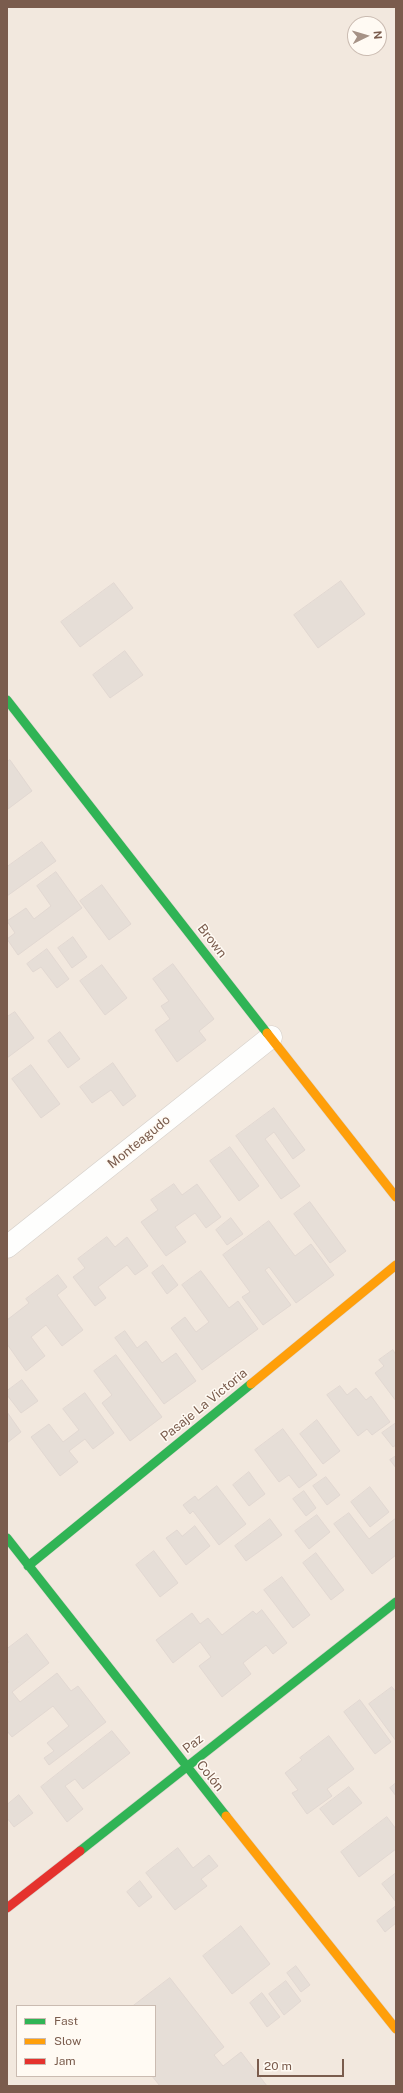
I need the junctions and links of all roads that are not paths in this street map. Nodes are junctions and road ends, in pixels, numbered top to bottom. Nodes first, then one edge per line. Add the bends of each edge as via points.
1 (7, 700) edge
2 (271, 1037) junction
3 (396, 1197) edge
4 (7, 1247) edge
5 (396, 1265) edge
6 (7, 1538) edge
7 (28, 1566) junction
8 (396, 1602) edge
9 (186, 1767) junction
10 (7, 1908) edge
11 (396, 2029) edge

1 - 2 street, Brown
2 - 3 street, Brown
2 - 4 street, Monteagudo
5 - 7 street, Pasaje La Victoria
6 - 7 street, Colón
7 - 9 street, Colón
8 - 9 street, Paz
9 - 10 street, Paz
9 - 11 street, Colón

